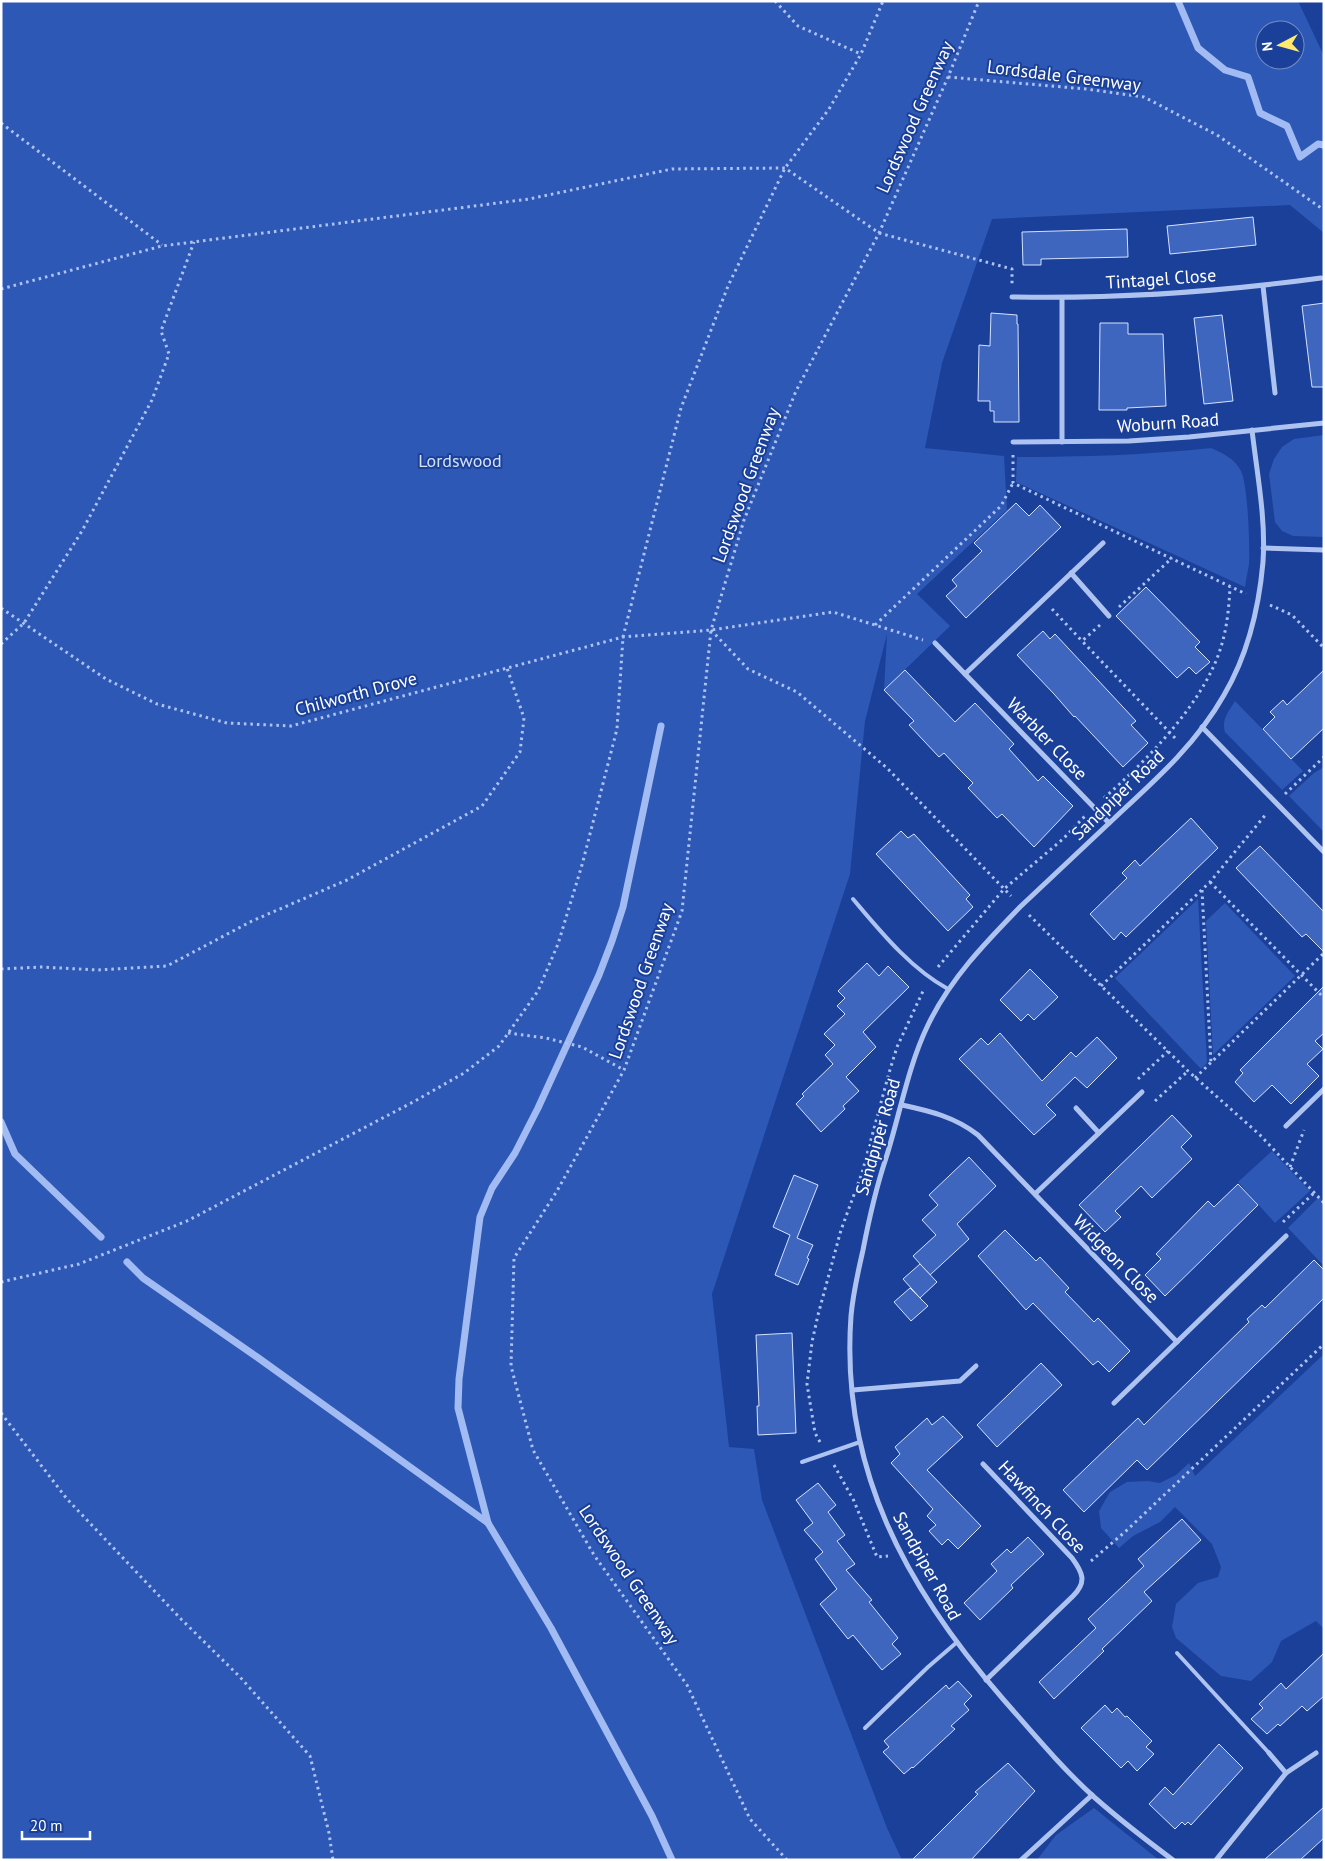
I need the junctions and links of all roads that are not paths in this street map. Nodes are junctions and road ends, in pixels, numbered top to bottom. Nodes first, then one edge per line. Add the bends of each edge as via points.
1 (1321, 278) dead end
2 (1263, 286) junction
3 (1012, 297) road end
4 (1062, 298) junction
5 (1275, 393) dead end
6 (1324, 423) edge
7 (1252, 430) junction
8 (1013, 442) road end
9 (1062, 442) junction
10 (1103, 543) dead end
11 (1263, 548) junction
12 (1324, 550) edge
13 (1071, 573) junction
14 (1109, 616) road end
15 (935, 643) road end
16 (964, 674) junction
17 (1202, 728) junction
18 (1109, 823) junction
19 (1324, 852) edge
20 (853, 899) dead end
21 (948, 989) junction
22 (1324, 1089) edge
23 (1142, 1092) road end
24 (902, 1104) junction
25 (1076, 1108) dead end
26 (1286, 1126) dead end
27 (1099, 1133) junction
28 (1036, 1194) junction
29 (1286, 1236) road end
30 (1177, 1342) junction
31 (976, 1366) dead end
32 (853, 1390) junction
33 (1114, 1403) dead end
34 (860, 1442) junction
35 (802, 1462) dead end
36 (983, 1464) dead end
37 (956, 1643) junction
38 (1177, 1652) dead end
39 (986, 1680) junction
40 (865, 1728) dead end
41 (1316, 1752) dead end
42 (1269, 1753) joint
43 (1286, 1773) junction
44 (1092, 1795) junction
45 (1021, 1860) edge
46 (1172, 1860) edge
47 (1216, 1860) edge

1 - 2 street, Tintagel Close
2 - 4 street, Tintagel Close
2 - 5 street
3 - 4 street, Tintagel Close
4 - 9 street
6 - 7 street, Woburn Road
7 - 9 street, Woburn Road via 1129,441
7 - 11 street, Sandpiper Road
8 - 9 street, Woburn Road
10 - 13 street
11 - 12 street
11 - 17 street, Sandpiper Road via 1251,630 1225,694
13 - 14 street
13 - 16 street
15 - 16 street, Warbler Close
16 - 18 street, Warbler Close
17 - 18 street, Sandpiper Road via 1162,773
17 - 19 street
18 - 21 street, Sandpiper Road via 1015,912
20 - 21 lane via 910,961
21 - 24 street, Sandpiper Road via 915,1057
22 - 26 street
23 - 27 street
24 - 28 street, Widgeon Close via 934,1112 965,1125
24 - 32 street, Sandpiper Road via 874,1196 855,1288 850,1354
25 - 27 street
27 - 28 street
28 - 30 street, Widgeon Close
29 - 30 street
30 - 33 street
31 - 32 street via 960,1381
32 - 34 street, Sandpiper Road
34 - 35 lane
34 - 37 street, Sandpiper Road via 875,1498 894,1540
36 - 39 street, Hawfinch Close via 1072,1558 1081,1570 1082,1580 1080,1589
37 - 39 street, Sandpiper Road
37 - 40 lane
38 - 42 lane
39 - 44 street, Sandpiper Road
41 - 43 street
42 - 43 street
43 - 47 street
44 - 45 street
44 - 46 street, Sandpiper Road

